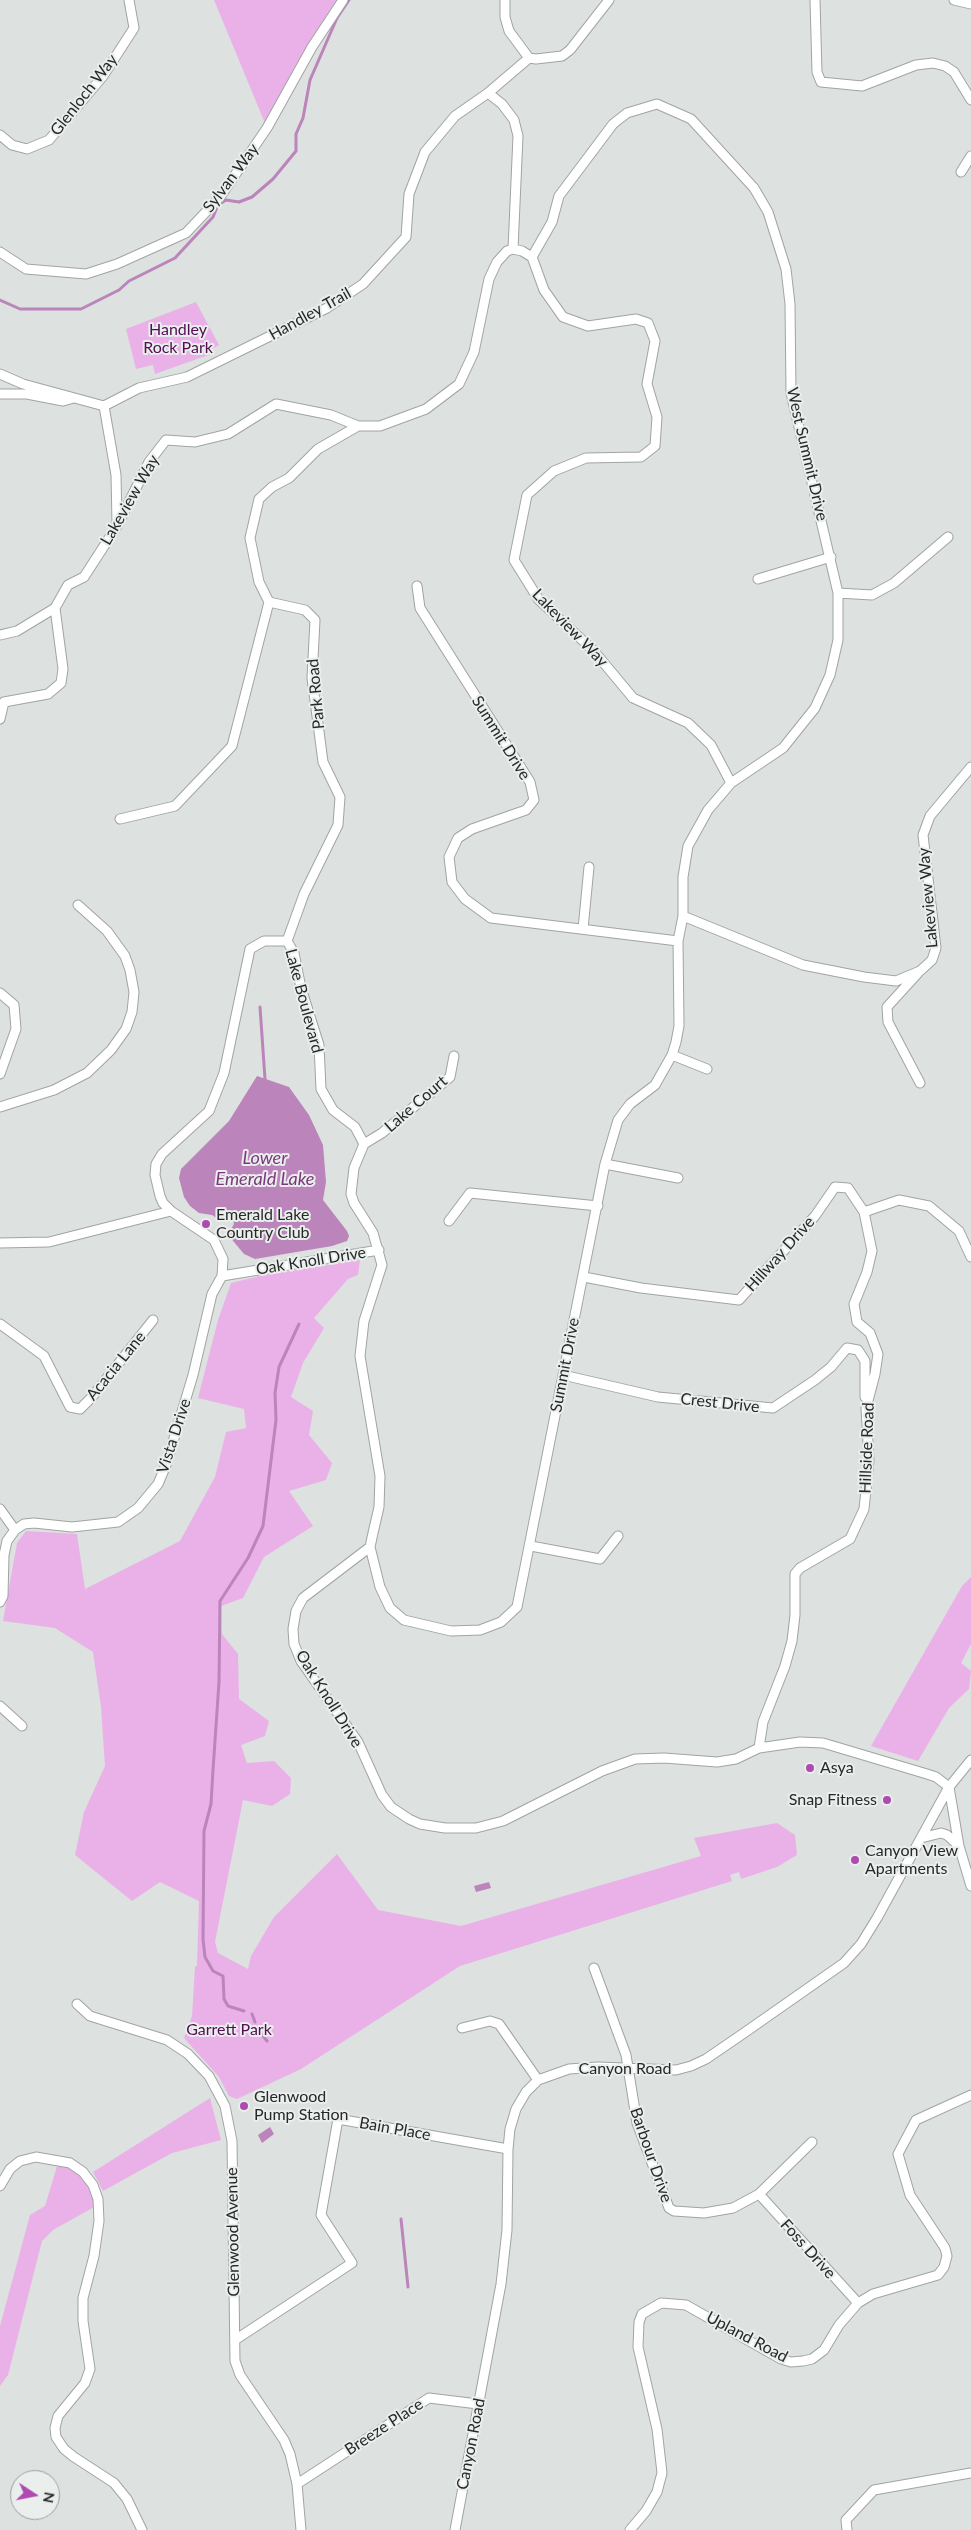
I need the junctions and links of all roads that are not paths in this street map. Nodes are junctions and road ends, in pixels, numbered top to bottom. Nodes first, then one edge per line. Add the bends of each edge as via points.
1 (128, 0) edge
2 (343, 0) edge
3 (505, 0) edge
4 (609, 0) edge
5 (815, 0) edge
6 (954, 0) edge
7 (971, 4) edge
8 (529, 58) junction
9 (488, 93) junction
10 (971, 100) edge
11 (0, 135) edge
12 (971, 156) edge
13 (961, 172) dead end
14 (513, 249) junction
15 (0, 252) edge
16 (532, 257) junction
17 (0, 374) edge
18 (0, 394) edge
19 (76, 397) junction
20 (104, 406) junction
21 (358, 426) junction
22 (117, 526) junction
23 (948, 537) dead end
24 (831, 557) junction
25 (758, 579) dead end
26 (417, 586) dead end
27 (838, 593) junction
28 (270, 602) junction
29 (55, 608) junction
30 (0, 635) edge
31 (0, 720) edge
32 (971, 767) edge
33 (730, 783) junction
34 (120, 819) dead end
35 (589, 867) dead end
36 (78, 905) dead end
37 (683, 916) junction
38 (583, 929) junction
39 (287, 941) junction
40 (678, 941) junction
41 (920, 971) junction
42 (0, 993) edge
43 (672, 1055) junction
44 (454, 1056) dead end
45 (707, 1069) dead end
46 (0, 1074) edge
47 (920, 1083) dead end
48 (0, 1107) edge
49 (364, 1144) junction
50 (605, 1164) junction
51 (678, 1178) dead end
52 (598, 1206) junction
53 (172, 1211) junction
54 (864, 1212) junction
55 (449, 1221) dead end
56 (0, 1243) edge
57 (379, 1250) junction
58 (971, 1257) edge
59 (222, 1276) junction
60 (584, 1277) junction
61 (153, 1320) dead end
62 (0, 1324) edge
63 (563, 1375) junction
64 (866, 1408) junction
65 (0, 1509) edge
66 (15, 1530) junction
67 (618, 1536) dead end
68 (531, 1546) junction
69 (370, 1547) junction
70 (0, 1602) edge
71 (0, 1706) edge
72 (22, 1726) dead end
73 (758, 1748) junction
74 (971, 1760) edge
75 (949, 1787) junction
76 (921, 1838) junction
77 (959, 1846) junction
78 (971, 1886) edge
79 (594, 1968) dead end
80 (77, 2004) dead end
81 (462, 2028) dead end
82 (628, 2069) junction
83 (538, 2080) junction
84 (971, 2095) edge
85 (812, 2142) dead end
86 (508, 2149) junction
87 (0, 2186) edge
88 (758, 2194) junction
89 (858, 2303) junction
90 (234, 2340) junction
91 (478, 2404) junction
92 (971, 2474) edge
93 (297, 2484) junction
94 (142, 2530) edge
95 (301, 2530) edge
96 (454, 2530) edge
97 (630, 2530) edge
98 (847, 2530) edge

1 - 11 street, Glenloch Way via 134,28 103,76 49,140 27,149 12,145
2 - 15 street, Sylvan Way via 312,47 267,128 220,197 186,233 117,264 86,274 26,269
3 - 8 street via 509,31
4 - 8 street via 562,56
5 - 10 street via 816,72 821,82 862,86 916,65 933,64 954,72
6 - 7 street
8 - 9 street, Handley Trail
9 - 14 street via 514,120 518,136
9 - 20 street, Handley Trail via 455,116 425,152 408,194 406,237 363,284 327,308 187,377 139,388
12 - 13 street
14 - 16 street via 522,250
14 - 21 street, Lakeview Way via 496,262 489,279 474,352 459,384 426,409 380,426
16 - 24 street, West Summit Drive via 552,222 559,196 613,124 627,113 657,104 691,119 754,188 768,212 784,260 790,304 791,393
16 - 33 street, Lakeview Way via 544,290 563,317 588,326 636,319 648,323 655,341 646,384 657,417 655,446 641,457 586,458 554,470 527,495 514,560 539,600 593,650 633,698 688,723 711,745
17 - 19 street via 24,384
18 - 19 street via 27,394 63,401
19 - 20 street
20 - 22 street via 116,475
21 - 22 street, Lakeview Way via 331,415 276,404 228,434 196,442 166,440 149,462
21 - 28 street via 318,449 290,478 272,487 259,499 250,538 259,582
22 - 29 street, Lakeview Way via 84,578 68,586
23 - 27 street via 894,583 872,595
24 - 25 street
24 - 27 street, West Summit Drive
26 - 38 street, Summit Drive via 416,598 420,608 530,782 534,800 526,810 472,829 458,838 449,858 452,882 465,899 491,918
27 - 33 street, West Summit Drive via 838,640 830,675 815,708 783,748
28 - 34 street via 232,746 174,806
28 - 39 street, Park Road via 305,610 315,620 312,678 322,762 340,798 338,825 304,894
29 - 30 street via 17,631
29 - 31 street via 62,662 61,683 48,694 4,702
32 - 41 street, Lakeview Way via 930,816 923,836 936,948 932,960
33 - 37 street, West Summit Drive via 708,810 688,846 683,878
35 - 38 street
36 - 48 street via 107,931 125,956 134,992 126,1029 111,1050 87,1073 54,1090
37 - 40 street, Summit Drive
37 - 41 street, Lakeview Way via 803,965 896,981
38 - 40 street, Summit Drive
39 - 49 street, Lake Boulevard via 294,953 319,1045 321,1089 333,1110 355,1127
39 - 53 street, Lake Boulevard via 264,941 250,948 224,1073 209,1112 162,1154 156,1164 160,1196
40 - 43 street, Summit Drive via 679,1026
41 - 47 street via 886,1007 888,1022
42 - 46 street via 14,1005 16,1029
43 - 45 street
43 - 50 street, Summit Drive via 655,1085 630,1104 618,1120
44 - 49 street, Lake Court via 450,1077
49 - 57 street via 354,1168 351,1194
50 - 51 street
50 - 52 street, Summit Drive
52 - 55 street via 470,1193
52 - 60 street, Summit Drive
53 - 56 street via 49,1242
53 - 59 street via 214,1240 223,1259
54 - 58 street via 899,1200 929,1206 959,1231
54 - 60 street, Hillway Drive via 848,1188 835,1188 815,1216 739,1300 641,1288
54 - 64 street, Hillside Road via 872,1251 854,1304 857,1322 870,1333 878,1354
57 - 59 street, Oak Knoll Drive
57 - 69 street, Oak Knoll Drive via 381,1269 364,1321 360,1356 380,1476
59 - 66 street, Vista Drive via 212,1294 193,1375 166,1465 149,1496 118,1522 72,1527 34,1523 24,1524
60 - 63 street, Summit Drive
61 - 62 street, Acacia Lane via 80,1409 70,1408 44,1356
63 - 64 street, Crest Drive via 658,1397 773,1408 816,1380 847,1348 858,1350 864,1361
63 - 68 street, Summit Drive
64 - 73 street, Hillside Road via 869,1461 864,1509 850,1539 800,1568 796,1574 792,1641 763,1722
65 - 66 street
66 - 70 street via 7,1541 4,1554
67 - 68 street via 600,1559
68 - 69 street, Summit Drive via 517,1607 501,1622 480,1630 450,1631 404,1620 390,1608 380,1587
69 - 73 street, Oak Knoll Drive via 303,1598 296,1612 294,1644 301,1662 358,1742 382,1795 409,1819 445,1828 476,1828 503,1821 602,1771 635,1759 716,1762 736,1759
71 - 72 street
73 - 75 street, Oak Knoll Drive via 800,1742 823,1743 936,1777
74 - 75 street, Canyon Road
75 - 76 street, Canyon Road
75 - 77 street
76 - 77 street via 941,1832
76 - 82 street, Canyon Road via 861,1944 844,1963 706,2059 676,2070
77 - 78 street
79 - 82 street, Barbour Drive via 626,2055
80 - 90 street, Glenwood Avenue via 90,2016 167,2040 188,2054 209,2076 225,2106 232,2141
81 - 83 street via 490,2021 499,2024
82 - 83 street, Canyon Road via 569,2069
82 - 88 street, Barbour Drive via 637,2123 669,2208 704,2213 733,2208
83 - 86 street, Canyon Road via 526,2092 516,2110
84 - 89 street, Upland Road via 916,2120 898,2154 910,2194 945,2248 944,2267 933,2277 873,2294
85 - 88 street, Barbour Drive
86 - 90 street, Bain Place via 338,2119 321,2215 352,2263
86 - 91 street, Canyon Road via 507,2230 501,2284
87 - 94 street via 10,2169 20,2161 36,2157 70,2163 93,2185 98,2199 99,2221 83,2298 90,2369 85,2382 58,2416 56,2437 74,2457 114,2483 127,2499
88 - 89 street, Foss Drive
89 - 97 street, Upland Road via 824,2350 812,2359 791,2362 686,2305 661,2303 642,2314 638,2322 638,2347 657,2429 662,2473 657,2492
90 - 93 street, Glenwood Avenue via 240,2376 284,2440
91 - 93 street, Breeze Place via 430,2398
91 - 96 street, Canyon Road
92 - 98 street via 874,2490 846,2520
93 - 95 street, Glenwood Avenue

